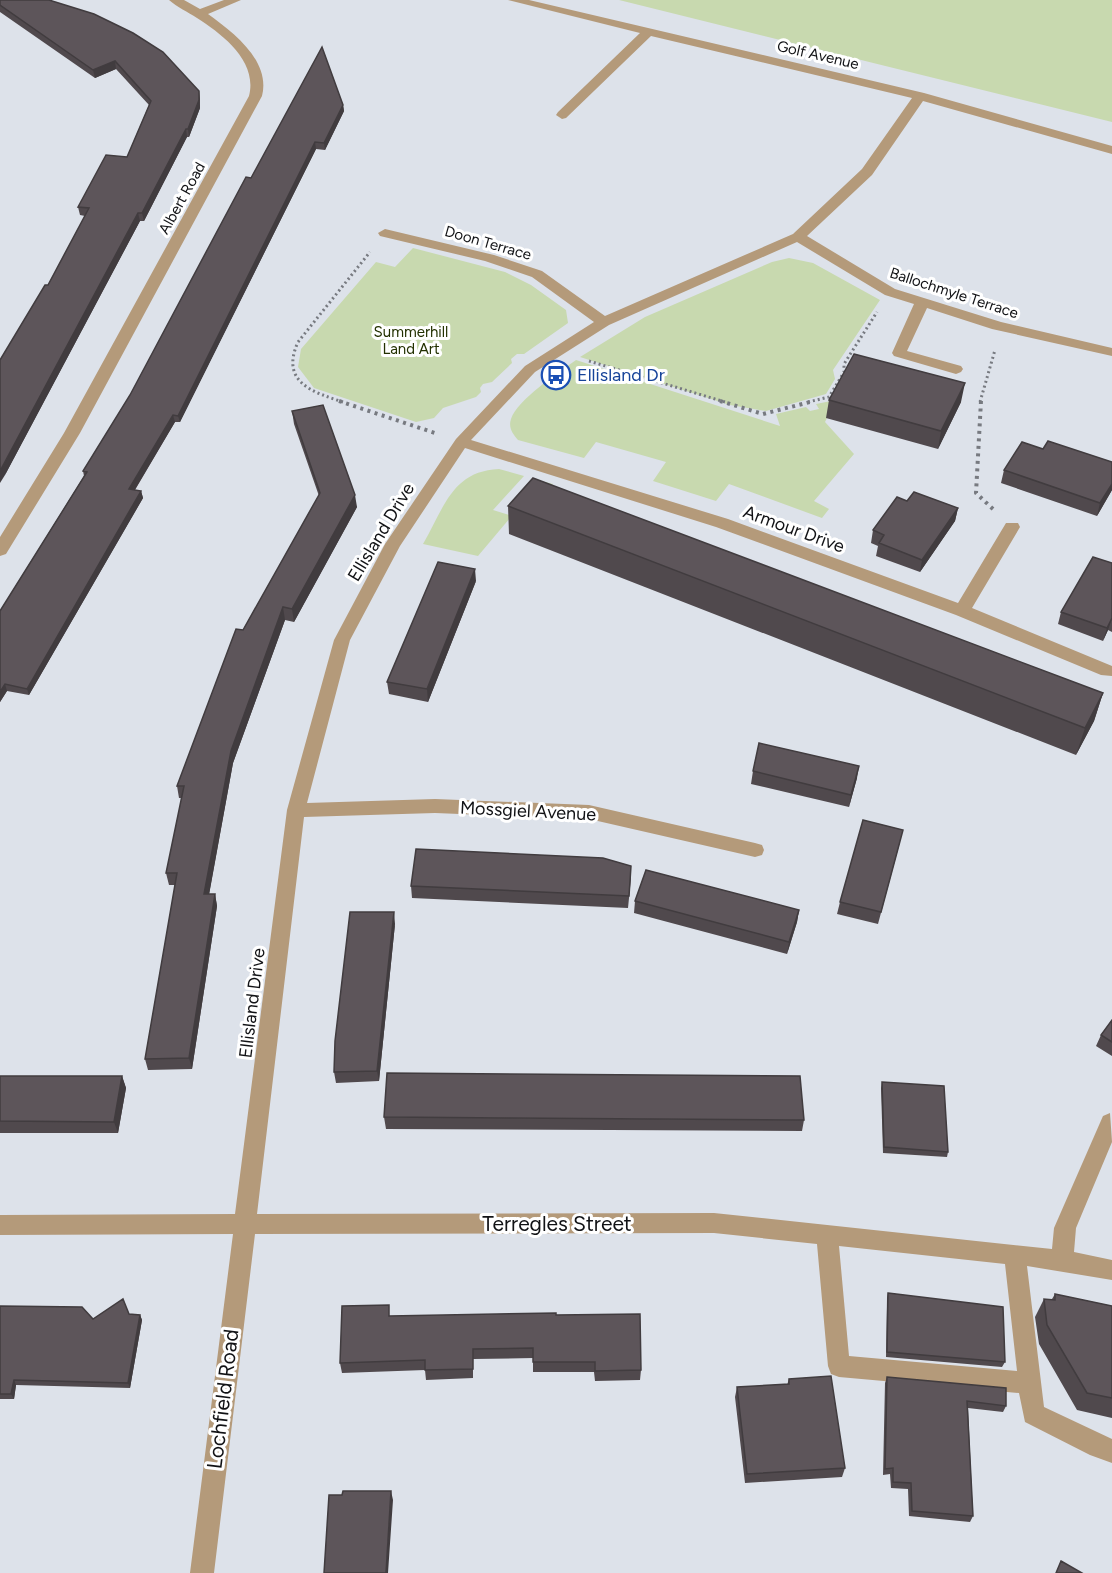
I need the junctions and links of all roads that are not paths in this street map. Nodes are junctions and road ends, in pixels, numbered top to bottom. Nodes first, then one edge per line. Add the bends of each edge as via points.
1 (175, 0) edge
2 (235, 0) edge
3 (514, 0) edge
4 (201, 13) junction
5 (649, 31) junction
6 (920, 96) junction
7 (562, 115) dead end
8 (1112, 150) edge
9 (385, 233) road end
10 (798, 237) junction
11 (922, 303) junction
12 (604, 322) junction
13 (1112, 352) edge
14 (956, 369) dead end
15 (461, 442) junction
16 (1012, 528) road end
17 (0, 550) edge
18 (962, 611) junction
19 (1107, 671) dead end
20 (296, 810) junction
21 (756, 850) dead end
22 (1110, 1122) dead end
23 (0, 1225) edge
24 (244, 1225) junction
25 (827, 1235) junction
26 (1015, 1254) junction
27 (1062, 1260) junction
28 (1112, 1270) edge
29 (1030, 1383) junction
30 (1112, 1452) edge
31 (202, 1573) edge

1 - 4 street, Albert Road
2 - 4 street
3 - 5 street, Golf Avenue
4 - 17 street, Albert Road via 251,59 258,88 72,433
5 - 6 street, Golf Avenue
5 - 7 street
6 - 8 street, Golf Avenue
6 - 10 street, Ellisland Drive via 867,172
9 - 12 street, Doon Terrace via 537,274
10 - 11 street, Ballochmyle Terrace via 890,292
10 - 12 street, Ellisland Drive
11 - 13 street, Ballochmyle Terrace via 1006,328
11 - 14 street via 900,353
12 - 15 street, Ellisland Drive via 530,369
15 - 18 street, Armour Drive via 723,523
15 - 20 street, Ellisland Drive via 393,544 342,640
16 - 18 street
18 - 19 street, Armour Drive
20 - 21 street, Mossgiel Avenue via 435,806 589,812
20 - 24 street, Ellisland Drive
22 - 27 street via 1065,1228
23 - 24 street, Terregles Street
24 - 25 street, Terregles Street via 714,1223
24 - 31 street, Lochfield Road
25 - 26 street, Terregles Street
25 - 29 street via 839,1366
26 - 27 street, Terregles Street
26 - 29 street
27 - 28 street, Terregles Street
29 - 30 street via 1033,1414

